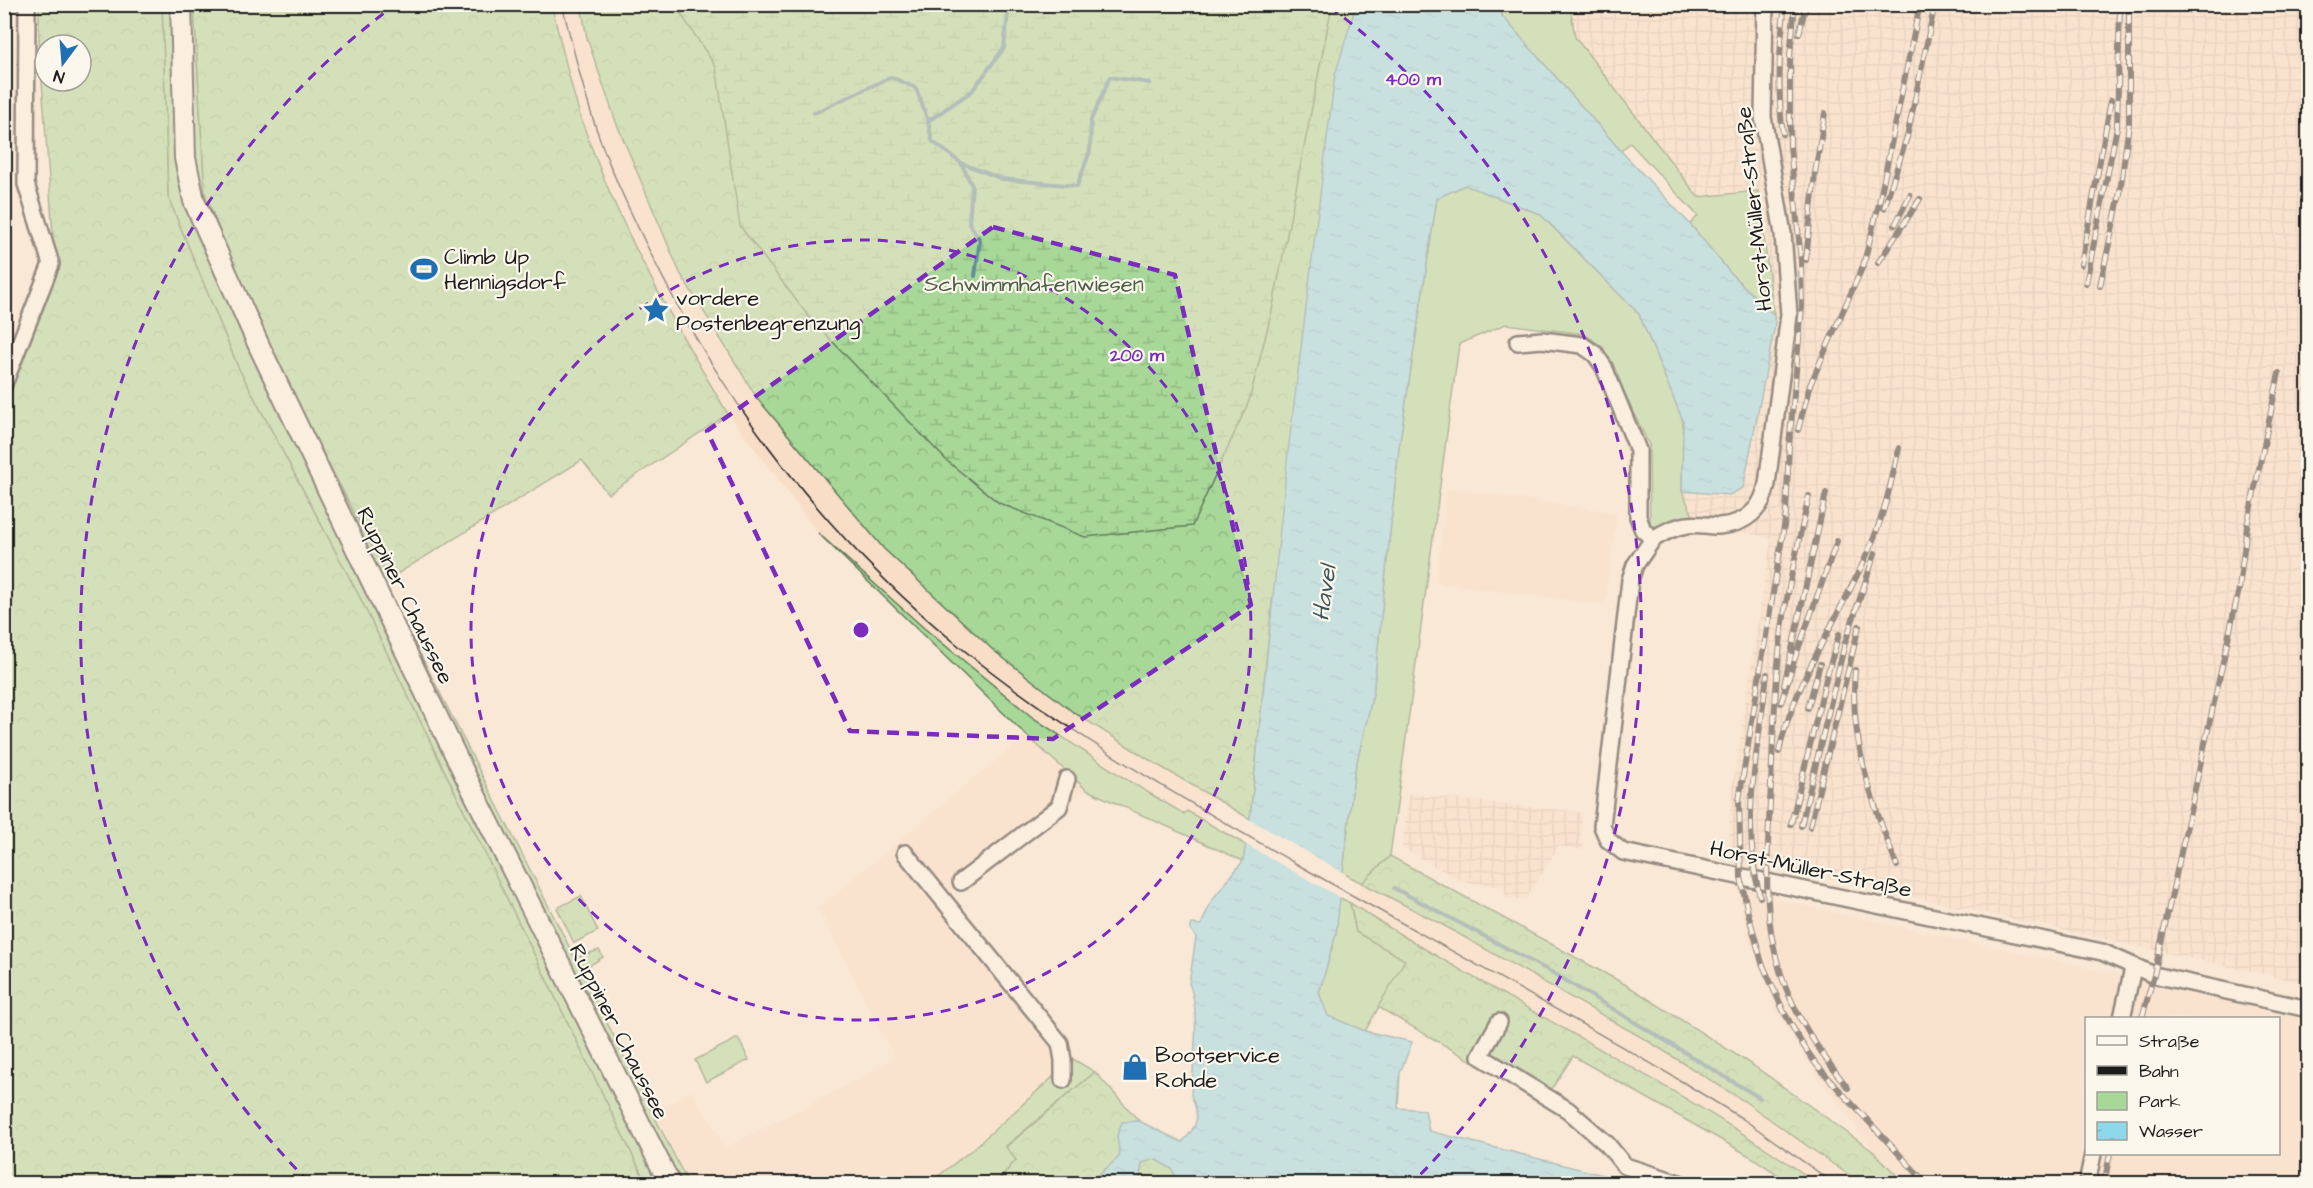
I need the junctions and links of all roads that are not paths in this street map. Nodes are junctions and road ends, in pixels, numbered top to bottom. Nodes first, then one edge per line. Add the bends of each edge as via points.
1 (27, 4) edge
2 (181, 4) edge
3 (1766, 4) edge
4 (1518, 342) dead end
5 (4, 384) edge
6 (1653, 539) junction
7 (1067, 779) dead end
8 (905, 853) dead end
9 (961, 882) dead end
10 (2133, 968) junction
11 (2308, 1010) edge
12 (2122, 1017) edge
13 (1499, 1022) dead end
14 (1062, 1080) dead end
15 (2093, 1155) edge
16 (670, 1184) edge
17 (1682, 1184) edge
18 (2087, 1184) edge

1 - 5 street via 26,184 51,264
2 - 16 main road, Ruppiner Chaussee via 185,158 194,201 466,777
3 - 6 street, Horst-Müller-Straße via 1763,117 1783,234 1789,315 1765,496 1758,508 1738,523 1689,525 1670,529
4 - 6 street via 1542,340 1582,345 1604,367 1638,450 1638,517 1643,530
6 - 10 street, Horst-Müller-Straße via 1630,580 1602,826 1608,840 1623,852 2102,952
7 - 9 street via 1059,807
8 - 14 street via 1060,1043
10 - 11 street, Horst-Müller-Straße
10 - 12 street
13 - 17 street via 1480,1056 1568,1110 1607,1144 1625,1166
15 - 18 street

